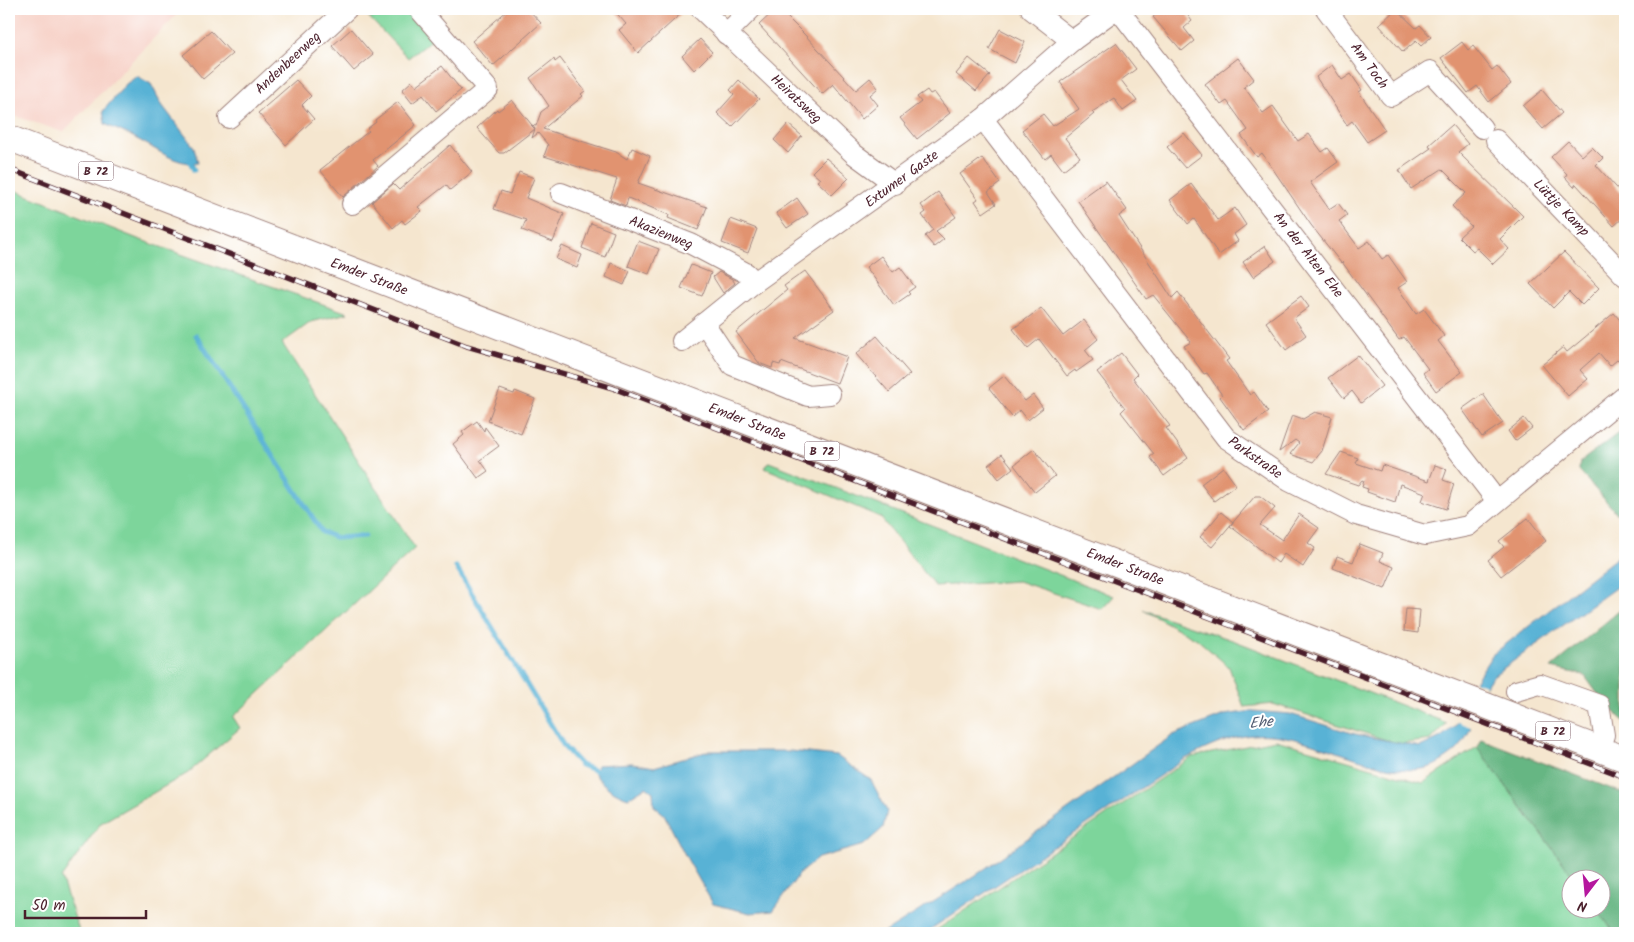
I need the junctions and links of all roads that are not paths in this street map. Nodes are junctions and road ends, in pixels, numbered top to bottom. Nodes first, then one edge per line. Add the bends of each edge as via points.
1 (347, 9) edge
2 (419, 9) edge
3 (701, 9) edge
4 (751, 9) edge
5 (1031, 9) edge
6 (1117, 9) edge
7 (1326, 9) edge
8 (726, 34) junction
9 (1072, 41) junction
10 (229, 118) dead end
11 (983, 119) junction
12 (1489, 134) joint
13 (9, 138) edge
14 (895, 184) junction
15 (561, 193) dead end
16 (352, 204) dead end
17 (1625, 276) edge
18 (755, 282) junction
19 (704, 323) junction
20 (682, 341) dead end
21 (830, 394) dead end
22 (1625, 396) edge
23 (1498, 501) junction
24 (1516, 691) dead end
25 (1599, 749) junction
26 (1625, 759) edge

1 - 10 street, Andenbeerweg
2 - 16 street via 488,88
3 - 8 street, Heiratsweg
4 - 8 street
5 - 9 street
6 - 9 street, Extumer Gaste
6 - 23 street, An der Alten Ehe
7 - 12 street, Am Toch via 1391,96 1430,71
8 - 14 street, Heiratsweg via 854,154
9 - 11 street, Extumer Gaste
11 - 14 street, Extumer Gaste
11 - 23 street, Parkstraße via 1226,438 1289,481 1356,515 1425,535 1468,526
12 - 17 street, Lüttje Kamp
13 - 25 main road, Emder Straße / B 72
14 - 18 street, Extumer Gaste
15 - 18 street, Akazienweg via 691,244 746,273
18 - 19 street, Extumer Gaste
19 - 20 street, Extumer Gaste
19 - 21 street via 732,365 808,396
22 - 23 street, Parkstraße
24 - 25 street via 1540,684 1599,705 1604,735
25 - 26 main road, Emder Straße / B 72

